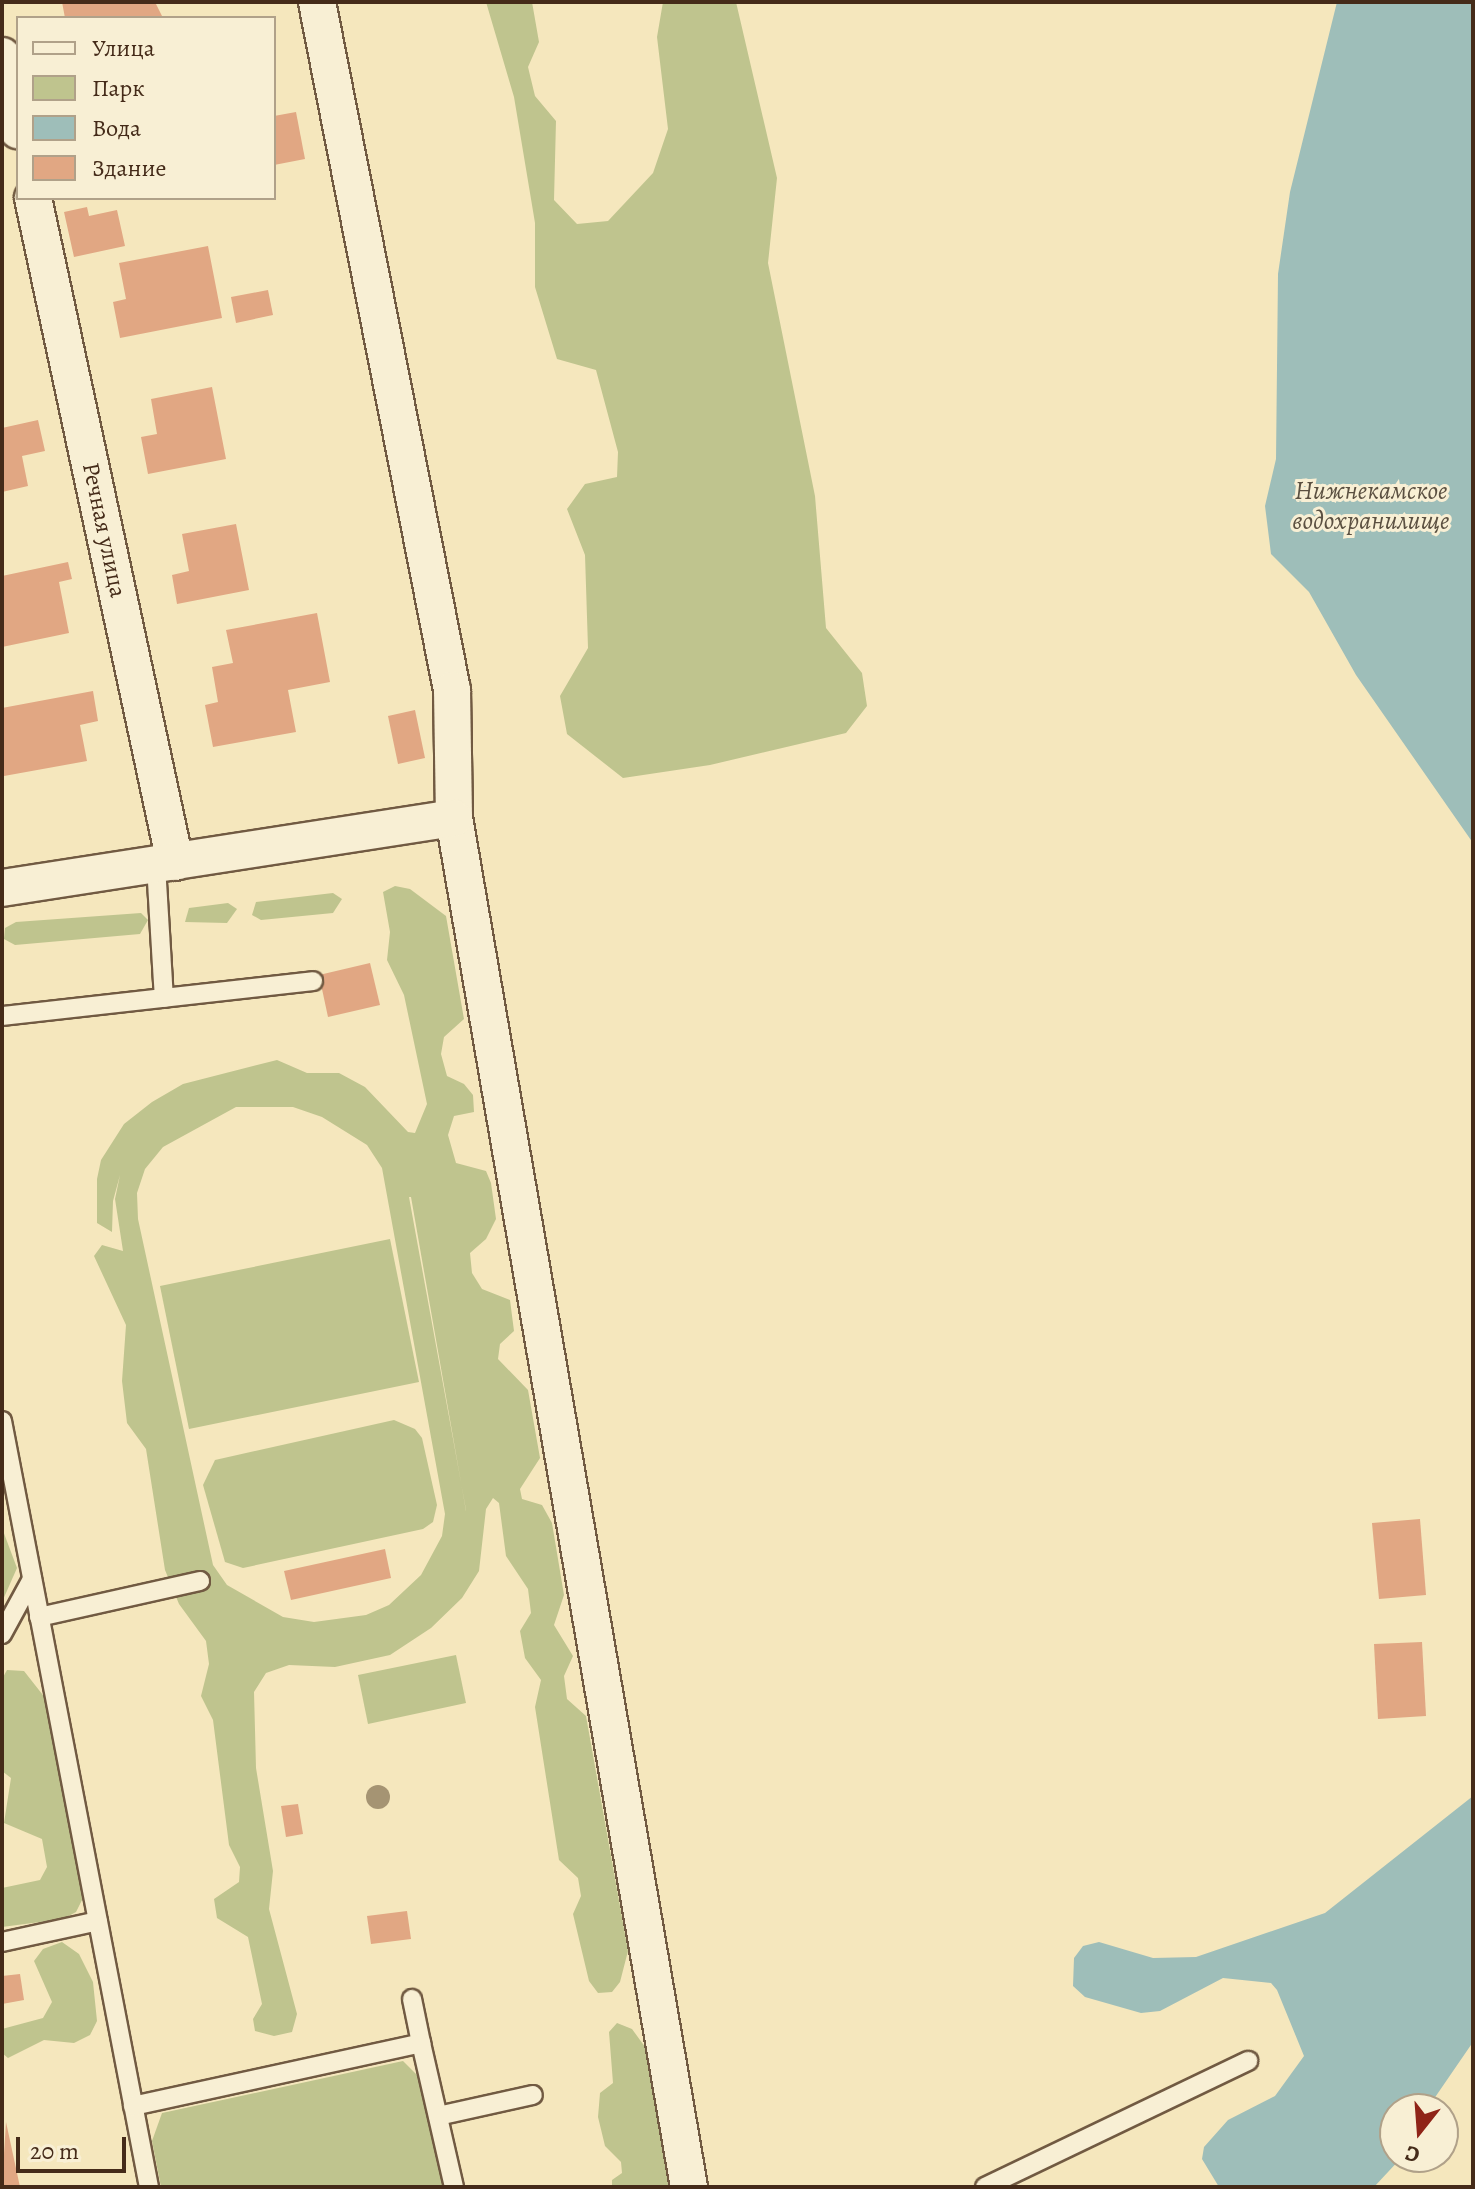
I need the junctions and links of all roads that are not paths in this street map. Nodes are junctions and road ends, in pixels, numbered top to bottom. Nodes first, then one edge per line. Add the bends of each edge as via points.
1 (317, 2) edge
2 (2, 56) edge
3 (16, 121) edge
4 (33, 200) edge
5 (454, 818) junction
6 (165, 864) junction
7 (2, 888) edge
8 (313, 981) dead end
9 (164, 998) junction
10 (2, 1016) edge
11 (2, 1421) edge
12 (32, 1579) junction
13 (200, 1581) dead end
14 (39, 1617) junction
15 (2, 1634) edge
16 (98, 1921) junction
17 (2, 1942) edge
18 (412, 1999) dead end
19 (421, 2043) junction
20 (1248, 2061) dead end
21 (533, 2095) dead end
22 (133, 2106) junction
23 (438, 2116) junction
24 (149, 2187) edge
25 (454, 2187) edge
26 (689, 2187) edge
27 (985, 2187) edge

1 - 5 street via 452,690
2 - 3 street
4 - 6 street, Речная улица
5 - 6 street
5 - 26 street
6 - 7 street
6 - 9 lane
8 - 9 lane
9 - 10 lane
11 - 12 lane
12 - 14 lane
12 - 15 lane
13 - 14 lane
14 - 16 lane
16 - 17 lane
16 - 22 lane
18 - 19 lane
19 - 22 lane
19 - 23 lane
20 - 27 lane
21 - 23 lane
22 - 24 lane
23 - 25 lane

